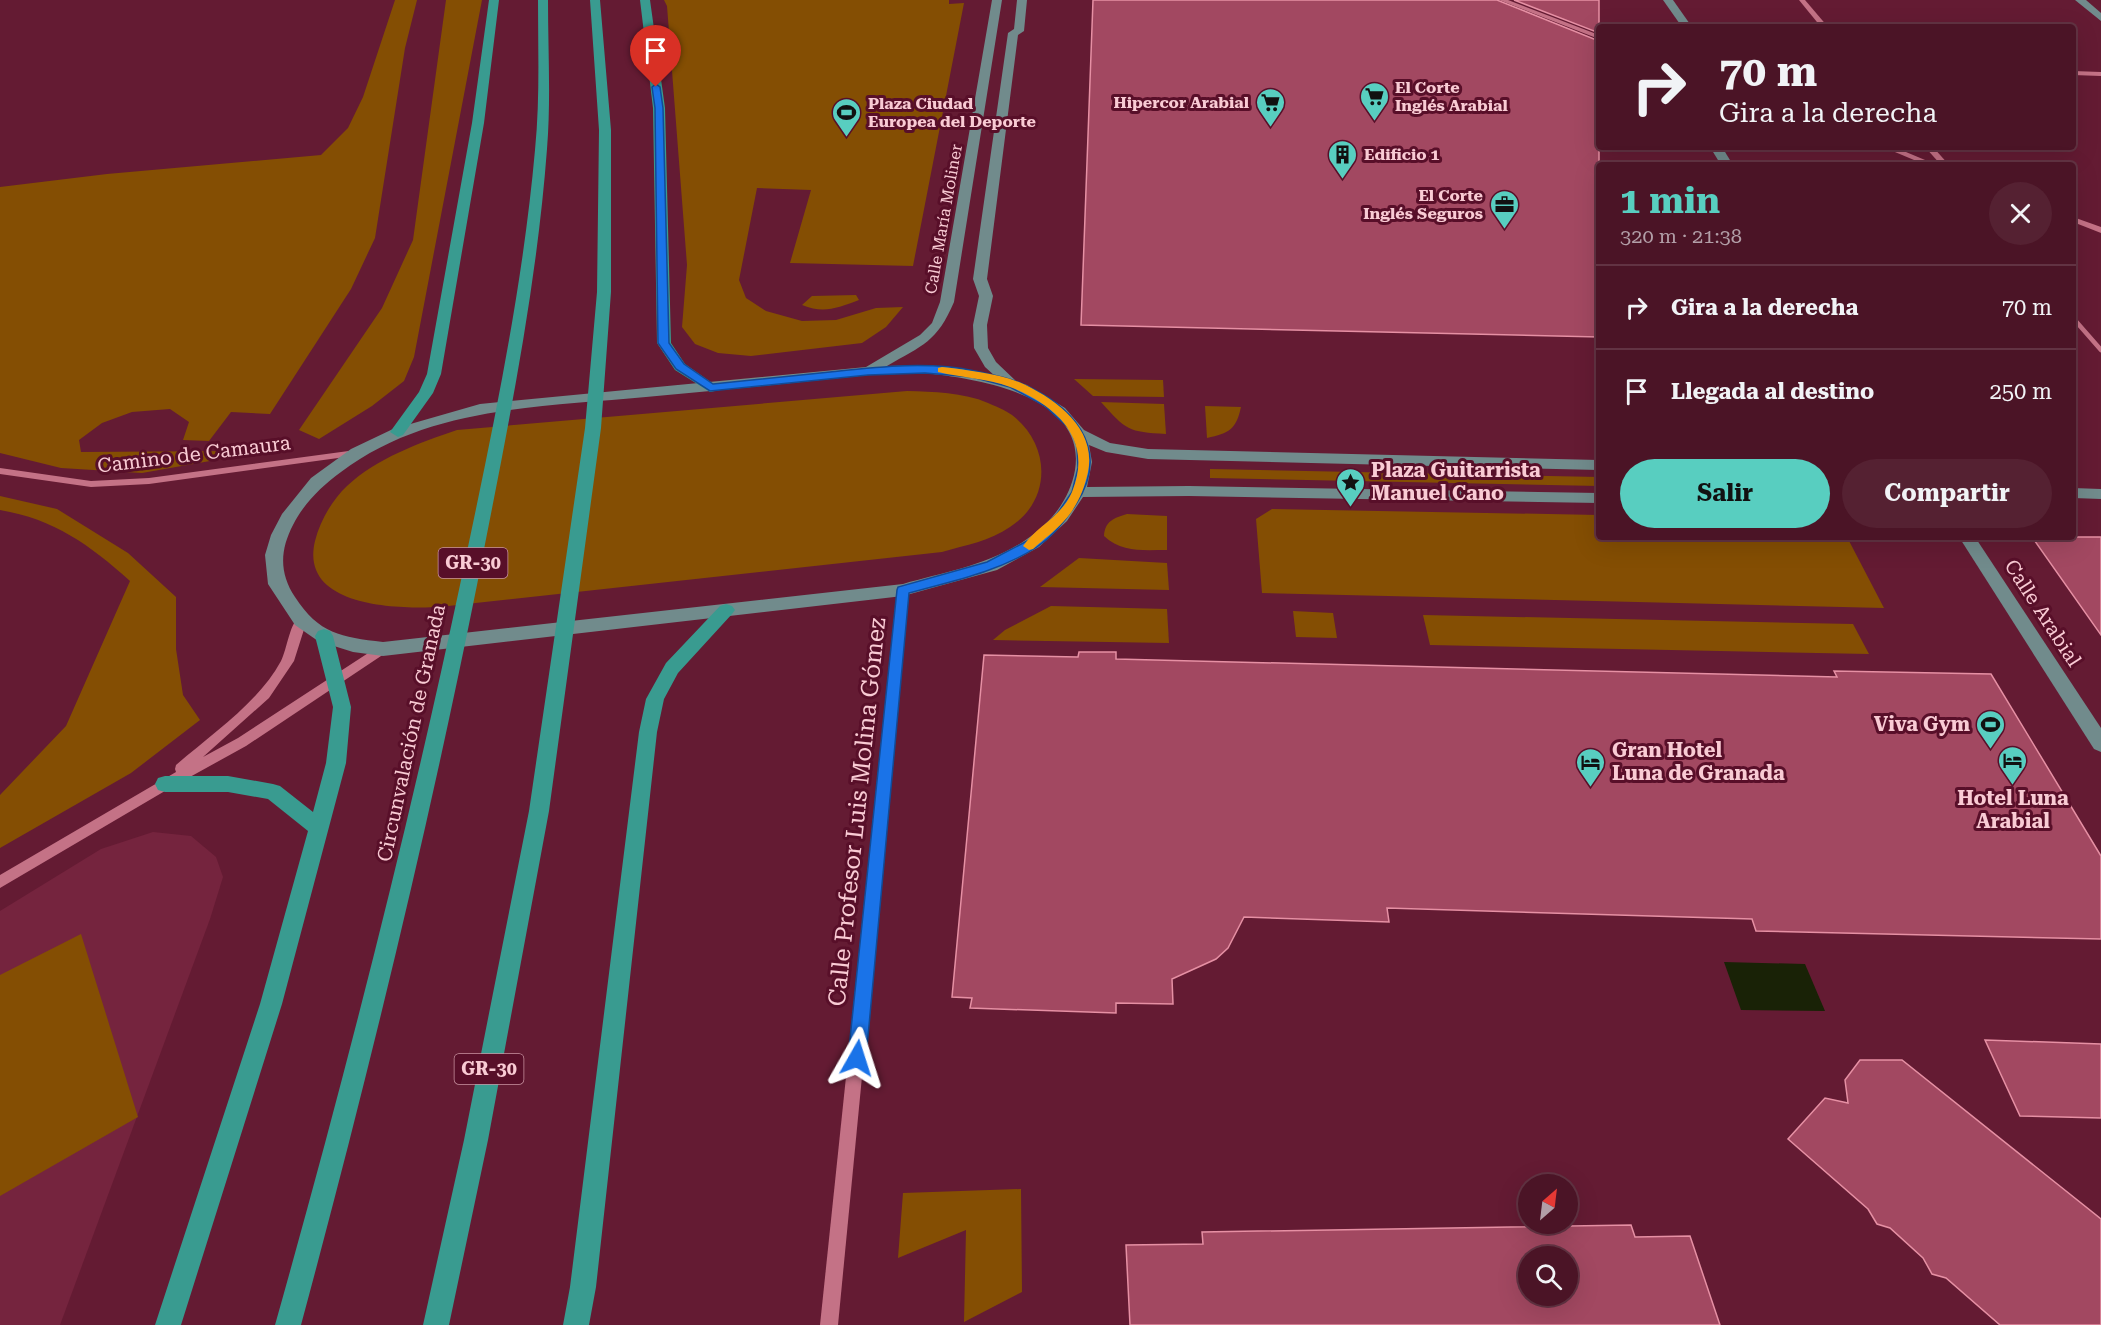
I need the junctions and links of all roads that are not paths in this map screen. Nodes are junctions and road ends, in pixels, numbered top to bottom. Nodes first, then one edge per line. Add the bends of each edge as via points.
1 (494, 0) edge
2 (543, 0) edge
3 (595, 0) edge
4 (645, 0) edge
5 (997, 0) edge
6 (1022, 0) edge
7 (1502, 0) edge
8 (1668, 0) edge
9 (1802, 0) edge
10 (2080, 0) edge
11 (2101, 18) edge
12 (1685, 24) edge
13 (1822, 24) edge
14 (1596, 37) edge
15 (2076, 73) edge
16 (2101, 74) edge
17 (1895, 150) edge
18 (1932, 150) edge
19 (1925, 162) edge
20 (1942, 162) edge
21 (2076, 220) edge
22 (2101, 230) edge
23 (2076, 321) edge
24 (2101, 350) edge
25 (868, 371) junction
26 (1014, 384) junction
27 (710, 388) junction
28 (398, 432) junction
29 (1078, 433) junction
30 (356, 453) junction
31 (1596, 465) edge
32 (0, 471) edge
33 (1078, 492) junction
34 (2076, 493) edge
35 (2101, 494) edge
36 (1596, 498) edge
37 (1969, 540) edge
38 (903, 590) junction
39 (726, 610) junction
40 (301, 620) junction
41 (324, 636) junction
42 (383, 649) junction
43 (337, 679) junction
44 (2101, 744) edge
45 (165, 784) junction
46 (319, 829) junction
47 (0, 882) edge
48 (168, 1325) edge
49 (288, 1325) edge
50 (436, 1325) edge
51 (576, 1325) edge
52 (829, 1325) edge

1 - 28 highway via 478,123 434,374 426,393
2 - 49 highway, Circunvalación de Granada / GR-30 via 541,147 523,300 455,654 333,1164
3 - 50 highway, GR-30 via 605,130 604,292 593,428 538,812 476,1140
4 - 27 highway via 659,108 664,343 680,367
5 - 25 main road, Calle María Moliner via 947,302 938,324 925,338
6 - 26 main road via 1019,31 1013,33 980,279 986,296 980,325 981,348 995,369
7 - 14 street
8 - 12 main road
9 - 13 street
10 - 11 main road
15 - 16 street
17 - 19 street
18 - 20 street
21 - 22 street
23 - 24 street
25 - 26 main road via 939,370
25 - 27 main road
26 - 29 main road via 1060,411
27 - 28 main road via 480,409
28 - 30 main road
29 - 31 main road via 1106,447 1148,454
29 - 33 main road via 1084,468
30 - 32 street, Camino de Camaura via 149,481 91,484
30 - 40 main road via 318,482 290,514 279,536 273,555 277,584
33 - 36 main road
33 - 38 main road via 1061,517 1033,543 991,566
34 - 35 main road
37 - 44 main road, Calle Arabial
38 - 39 main road
38 - 52 street, Calle Profesor Luis Molina Gómez
39 - 42 main road
39 - 51 highway via 672,668 655,699 648,732
40 - 41 main road
40 - 45 street via 288,661 265,695
41 - 42 main road
41 - 43 highway
42 - 43 street
43 - 45 street via 242,742
43 - 46 highway via 342,707 338,751
45 - 46 highway via 228,784 273,792
45 - 47 street
46 - 48 highway via 272,1004

